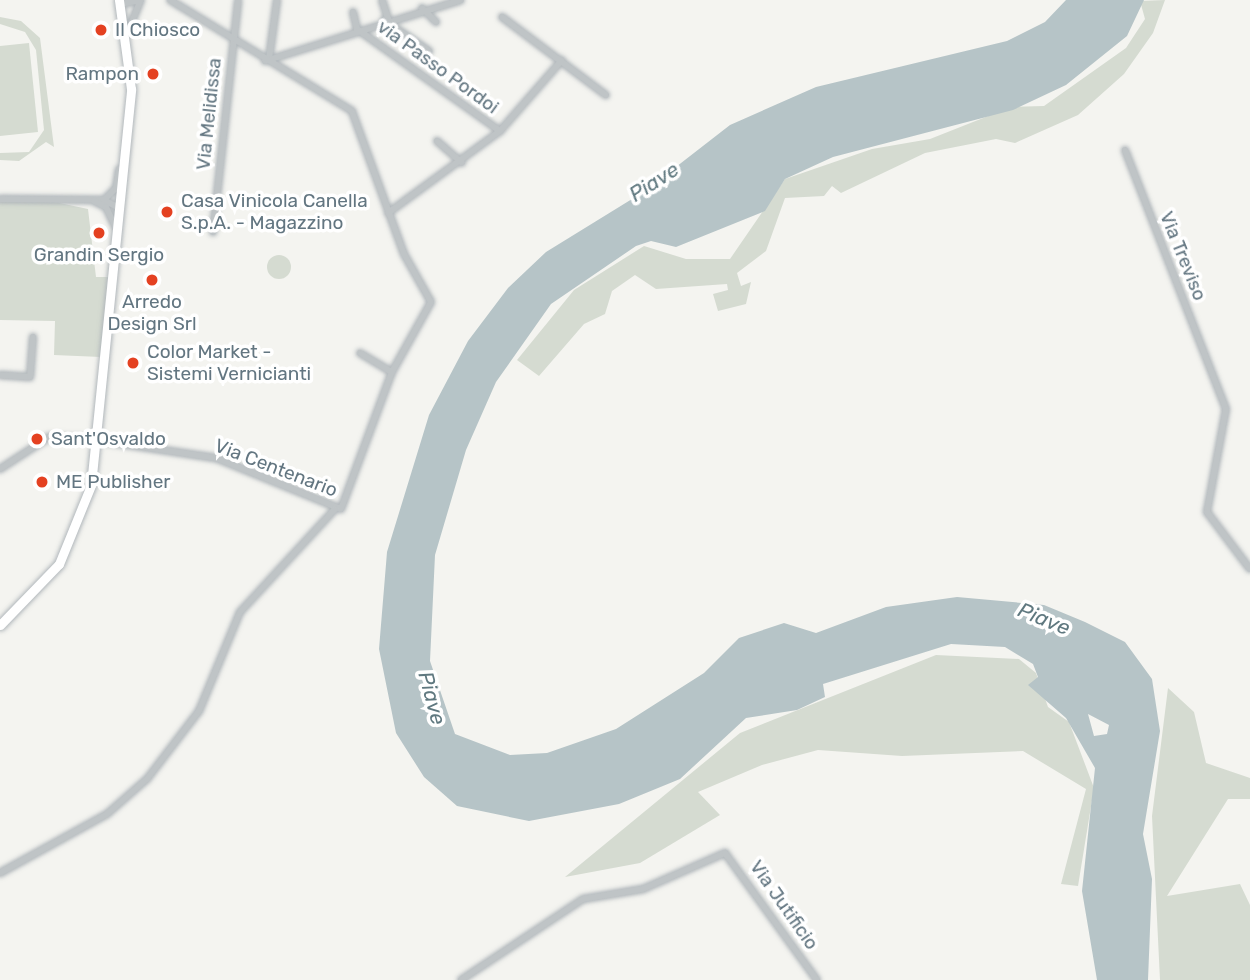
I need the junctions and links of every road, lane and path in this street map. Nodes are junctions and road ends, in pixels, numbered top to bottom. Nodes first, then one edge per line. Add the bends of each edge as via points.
1 (141, 0) edge
2 (170, 0) edge
3 (238, 0) edge
4 (277, 0) edge
5 (382, 0) edge
6 (461, 0) edge
7 (120, 2) edge
8 (422, 8) junction
9 (353, 12) dead end
10 (502, 17) dead end
11 (386, 20) junction
12 (436, 22) dead end
13 (357, 29) junction
14 (127, 34) junction
15 (233, 39) junction
16 (429, 51) dead end
17 (267, 60) junction
18 (562, 60) junction
19 (606, 95) dead end
20 (500, 131) junction
21 (127, 136) junction
22 (437, 142) dead end
23 (1125, 150) dead end
24 (462, 163) junction
25 (121, 164) junction
26 (0, 199) edge
27 (105, 203) junction
28 (119, 207) junction
29 (388, 213) junction
30 (115, 228) junction
31 (212, 232) dead end
32 (110, 307) junction
33 (33, 337) dead end
34 (360, 353) dead end
35 (392, 372) junction
36 (0, 375) edge
37 (97, 441) junction
38 (0, 468) edge
39 (338, 509) junction
40 (1250, 569) edge
41 (0, 625) edge
42 (0, 873) edge
43 (461, 980) edge
44 (817, 980) edge

1 - 7 street
1 - 14 street
2 - 15 street
3 - 15 street, Via Melidissa
4 - 17 street
5 - 11 street
6 - 8 street
7 - 14 main road
8 - 11 street
8 - 12 street
9 - 13 street
10 - 18 street
11 - 13 street
11 - 16 street
13 - 17 street
13 - 20 street, via Passo Pordoi
14 - 21 main road
15 - 17 street
15 - 31 street, Via Melidissa
17 - 29 street via 352,111
18 - 19 street
18 - 20 street
20 - 24 street
21 - 25 main road
21 - 28 main road
22 - 24 street
23 - 40 street, Via Treviso via 1228,422 1207,512
24 - 29 street
25 - 27 street via 116,188
25 - 28 main road
26 - 27 street
27 - 28 street
27 - 30 street
28 - 30 main road
28 - 32 main road
29 - 35 street via 431,302
30 - 32 main road
32 - 37 main road
33 - 36 street via 30,377
34 - 35 street
35 - 39 street
37 - 38 street, Via Centenario via 50,437
37 - 39 street, Via Centenario via 216,458
37 - 41 main road via 87,500 68,547 44,583
39 - 42 street via 240,612 199,711 147,779 107,814
43 - 44 street, Via Jutificio via 583,899 650,886 725,853

